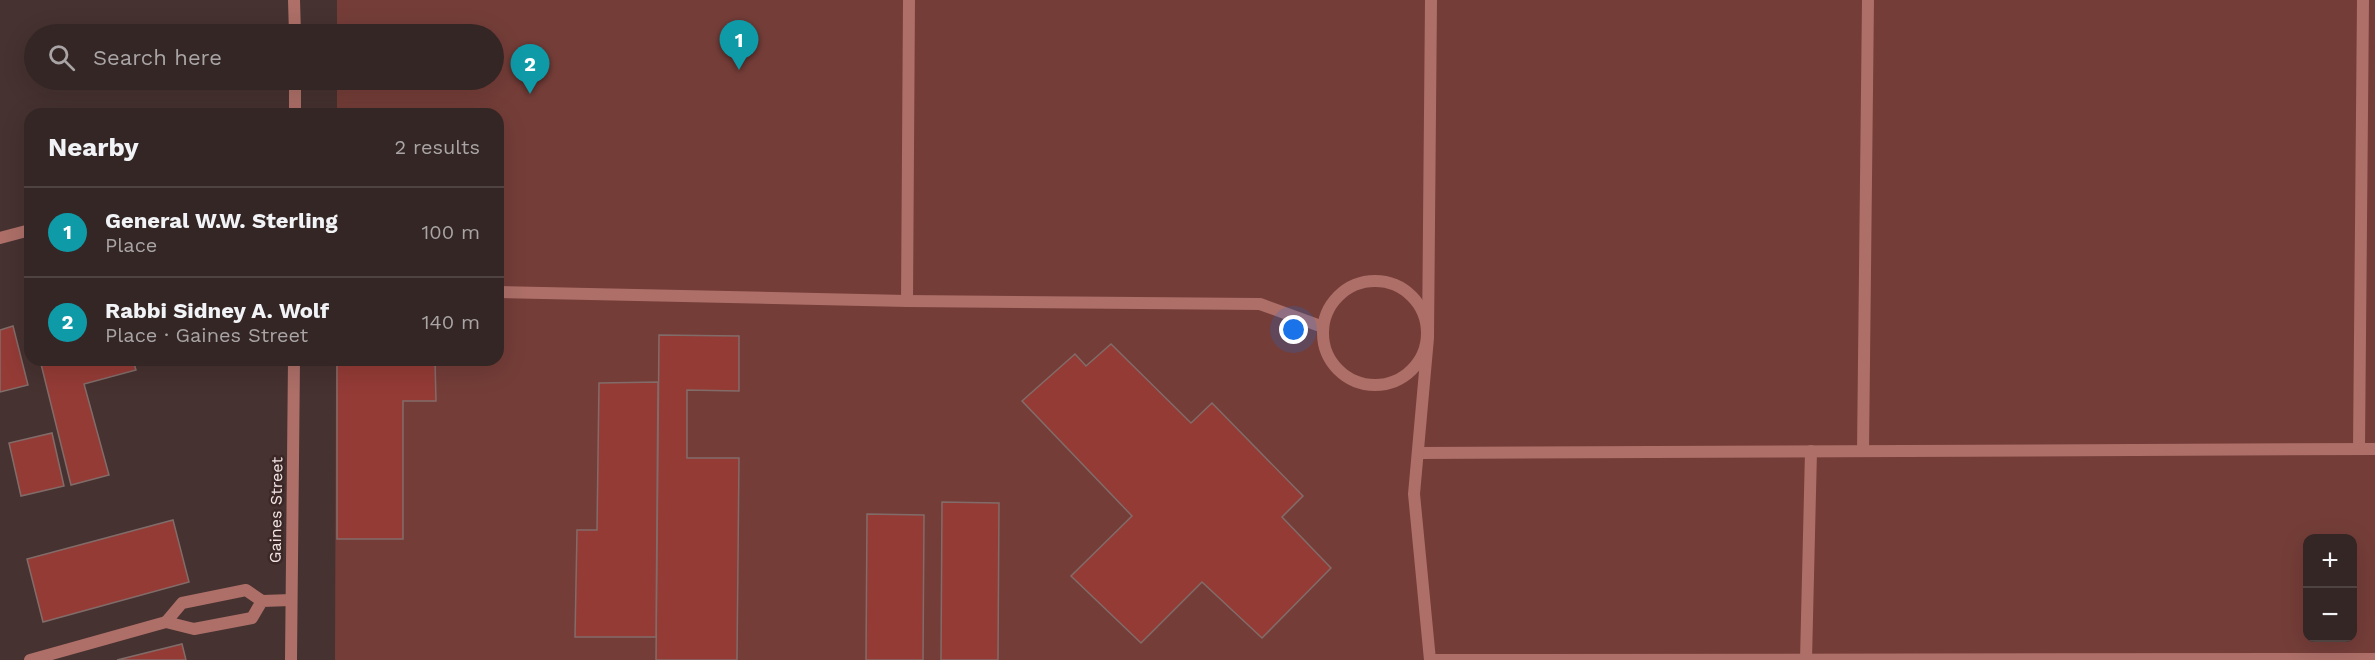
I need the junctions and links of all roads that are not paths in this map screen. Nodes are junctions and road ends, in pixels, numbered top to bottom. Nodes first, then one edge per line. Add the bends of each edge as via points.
1 (294, 0) edge
2 (909, 0) edge
3 (1431, 0) edge
4 (1868, 0) edge
5 (2363, 0) edge
6 (295, 24) edge
7 (295, 90) edge
8 (295, 108) edge
9 (24, 232) edge
10 (0, 238) edge
11 (504, 292) edge
12 (907, 301) junction
13 (1323, 327) junction
14 (1428, 338) junction
15 (294, 366) edge
16 (2359, 449) junction
17 (2375, 449) edge
18 (1863, 451) junction
19 (1811, 452) junction
20 (1418, 453) junction
21 (291, 600) junction
22 (262, 601) junction
23 (166, 622) junction
24 (2349, 659) edge
25 (2375, 659) edge
26 (30, 660) edge
27 (291, 660) edge
28 (1430, 660) edge
29 (1806, 660) edge
30 (1869, 660) edge

1 - 6 street
2 - 12 street
3 - 14 street
4 - 18 street
5 - 16 street
7 - 8 street
9 - 10 street
11 - 12 street
12 - 13 street via 1260,304
13 - 14 street via 1329,308 1342,292 1360,282 1381,280 1400,286 1416,300 1426,318
13 - 14 street via 1324,348 1335,366 1350,379 1370,385 1390,383 1409,373 1422,358
14 - 20 street
15 - 21 street, Gaines Street
16 - 17 street
16 - 18 street
18 - 19 street
19 - 20 street
19 - 29 street
20 - 28 street via 1414,494
21 - 22 street
21 - 27 street, Gaines Street
22 - 23 street via 252,618 194,629
22 - 23 street via 246,590 182,603
23 - 26 street
24 - 25 street
24 - 30 street
28 - 29 street
29 - 30 street

